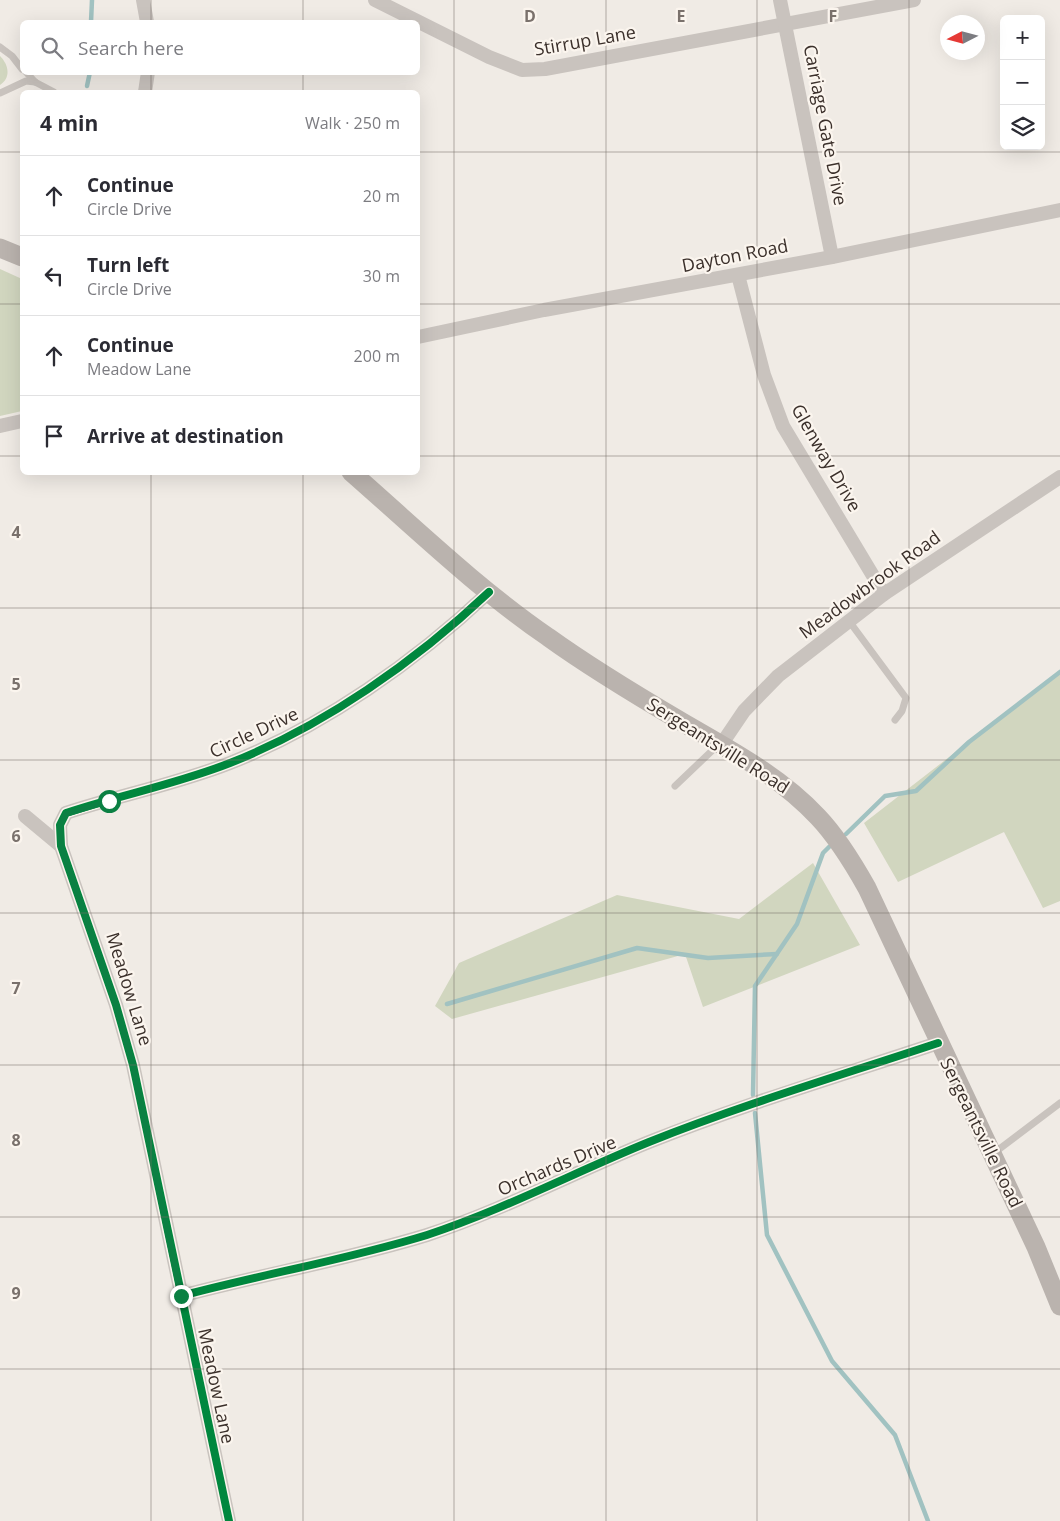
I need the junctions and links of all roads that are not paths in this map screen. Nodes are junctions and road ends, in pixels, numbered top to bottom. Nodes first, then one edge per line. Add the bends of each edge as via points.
1 (142, 0) edge
2 (375, 0) edge
3 (780, 0) edge
4 (914, 0) edge
5 (147, 20) edge
6 (415, 20) edge
7 (420, 22) edge
8 (786, 24) junction
9 (0, 47) edge
10 (20, 66) edge
11 (29, 75) edge
12 (148, 75) edge
13 (35, 82) junction
14 (50, 90) edge
15 (145, 90) edge
16 (0, 92) edge
17 (1060, 210) edge
18 (0, 248) edge
19 (20, 257) edge
20 (832, 257) junction
21 (738, 275) junction
22 (420, 337) edge
23 (20, 421) edge
24 (0, 426) edge
25 (354, 475) edge
26 (1060, 478) edge
27 (489, 592) junction
28 (884, 594) junction
29 (849, 621) junction
30 (895, 720) dead end
31 (721, 744) junction
32 (674, 786) dead end
33 (25, 816) dead end
34 (61, 846) junction
35 (74, 881) joint
36 (938, 1043) junction
37 (1060, 1103) edge
38 (992, 1155) junction
39 (181, 1296) junction
40 (1060, 1306) edge
41 (229, 1521) edge

1 - 5 street
2 - 6 street, Stirrup Lane
3 - 8 street, Carriage Gate Drive
4 - 8 street, Stirrup Lane
7 - 8 street, Stirrup Lane via 522,70
8 - 20 street, Carriage Gate Drive
9 - 10 lane
11 - 13 lane
12 - 15 street
13 - 14 lane
13 - 16 lane via 26,81
17 - 20 street, Dayton Road
18 - 19 main road
20 - 21 street, Dayton Road
21 - 22 street, Dayton Road via 544,310
21 - 28 street, Glenway Drive via 764,375 783,426
23 - 24 street
25 - 27 main road, Sergeantsville Road
26 - 28 street, Meadowbrook Road
27 - 31 main road, Sergeantsville Road via 546,637 610,679
27 - 34 street, Circle Drive via 433,642 340,706 297,731 229,763 66,814 60,825
28 - 29 street, Meadowbrook Road
29 - 30 lane via 906,698
29 - 31 street, Meadowbrook Road via 759,694
31 - 32 lane
31 - 36 main road, Sergeantsville Road via 798,797 834,836 867,888
33 - 34 street
34 - 35 street, Circle Drive
35 - 39 street, Meadow Lane via 133,1065
36 - 38 main road, Sergeantsville Road
36 - 39 street, Orchards Drive via 718,1116 649,1142 521,1199 428,1234 370,1252
37 - 38 lane
38 - 40 main road, Sergeantsville Road
39 - 41 street, Meadow Lane

